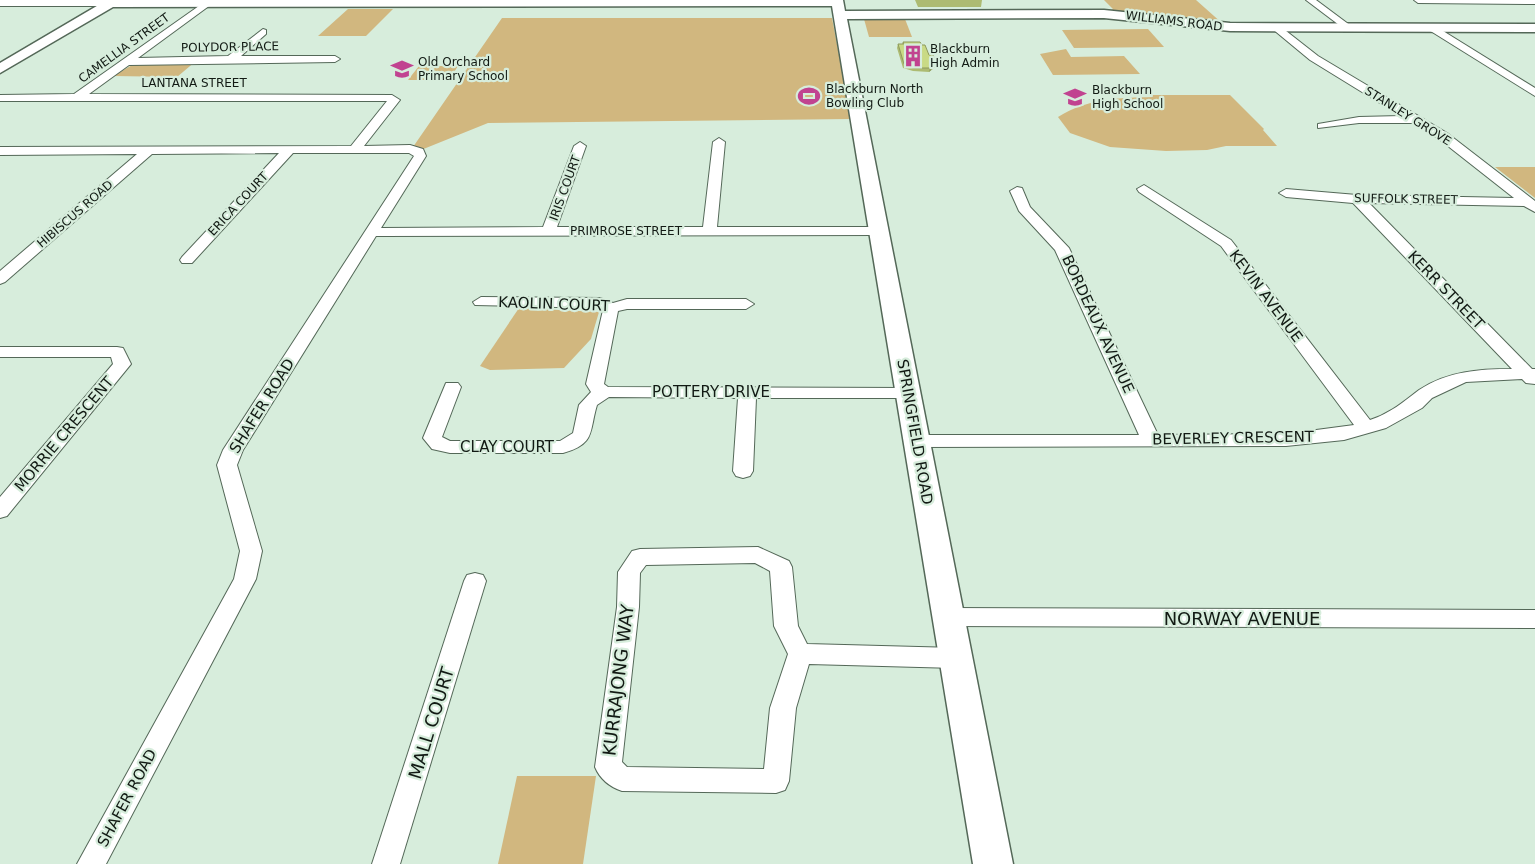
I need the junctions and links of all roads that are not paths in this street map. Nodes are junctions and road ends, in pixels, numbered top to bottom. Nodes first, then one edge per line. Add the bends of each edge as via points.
1 (1310, 0) edge
2 (1418, 0) edge
3 (190, 1) edge
4 (311, 1) edge
5 (432, 1) edge
6 (554, 1) edge
7 (1535, 1) edge
8 (209, 2) junction
9 (1520, 2) junction
10 (0, 3) edge
11 (110, 3) junction
12 (838, 6) edge
13 (1535, 9) edge
14 (1351, 27) junction
15 (1262, 28) junction
16 (1432, 28) junction
17 (1535, 28) edge
18 (263, 32) dead end
19 (232, 58) junction
20 (335, 59) dead end
21 (126, 62) junction
22 (0, 69) edge
23 (1535, 93) edge
24 (78, 97) junction
25 (388, 97) joint
26 (0, 98) edge
27 (1416, 119) junction
28 (1322, 126) dead end
29 (719, 142) dead end
30 (580, 146) dead end
31 (150, 149) junction
32 (290, 149) junction
33 (355, 149) junction
34 (0, 151) edge
35 (1144, 189) dead end
36 (1017, 191) dead end
37 (1286, 192) dead end
38 (1357, 199) junction
39 (1531, 205) edge
40 (549, 230) junction
41 (710, 231) junction
42 (879, 231) junction
43 (373, 232) junction
44 (187, 260) dead end
45 (0, 279) edge
46 (482, 302) dead end
47 (746, 304) dead end
48 (611, 308) junction
49 (0, 352) edge
50 (1532, 376) edge
51 (452, 387) dead end
52 (606, 392) junction
53 (747, 392) junction
54 (908, 392) junction
55 (1366, 428) junction
56 (1149, 440) junction
57 (917, 441) junction
58 (743, 471) dead end
59 (0, 511) edge
60 (475, 581) dead end
61 (948, 617) junction
62 (1535, 620) edge
63 (800, 654) junction
64 (956, 658) junction
65 (91, 864) edge
66 (386, 864) edge
67 (993, 864) edge

1 - 14 street
2 - 9 street
3 - 8 main road, WILLIAMS ROAD
3 - 11 main road, WILLIAMS ROAD
4 - 5 main road, WILLIAMS ROAD
4 - 8 main road, WILLIAMS ROAD
5 - 6 main road, WILLIAMS ROAD
6 - 12 main road, WILLIAMS ROAD
7 - 9 street
8 - 21 street, CAMELLIA STREET
9 - 13 street
10 - 11 street
11 - 22 main road
12 - 15 main road, WILLIAMS ROAD via 950,16 1134,18 1224,28
12 - 42 main road, SPRINGFIELD ROAD
14 - 15 main road, WILLIAMS ROAD
14 - 16 main road, WILLIAMS ROAD
15 - 27 street, STANLEY GROVE
16 - 17 main road, WILLIAMS ROAD
16 - 23 street
18 - 19 street
19 - 20 street, POLYDOR PLACE
19 - 21 street, POLYDOR PLACE
21 - 24 street, CAMELLIA STREET
24 - 25 street, LANTANA STREET
24 - 26 street, LANTANA STREET
25 - 33 street via 394,100
27 - 28 street via 1359,120
27 - 39 street, STANLEY GROVE via 1443,136
29 - 41 street
30 - 40 street, IRIS COURT
31 - 32 street, SHAFER ROAD
31 - 34 street, SHAFER ROAD
31 - 45 street, HIBISCUS ROAD
32 - 33 street, SHAFER ROAD
32 - 44 street, ERICA COURT
33 - 43 street, SHAFER ROAD via 426,150
35 - 55 street, KEVIN AVENUE via 1226,243
36 - 56 street, BORDEAUX AVENUE via 1024,208 1062,248 1148,431
37 - 38 street, SUFFOLK STREET
38 - 39 street, SUFFOLK STREET
38 - 50 street, KERR STREET
40 - 41 street, PRIMROSE STREET
40 - 43 street, PRIMROSE STREET
41 - 42 street, PRIMROSE STREET
42 - 54 main road, SPRINGFIELD ROAD
43 - 65 street, SHAFER ROAD via 227,465 250,551 245,579
46 - 48 street, KAOLIN COURT via 600,304
47 - 48 street, KAOLIN COURT via 627,304
48 - 52 street via 595,384
49 - 59 street, MORRIE CRESCENT via 117,352 122,364
50 - 55 street, BEVERLEY CRESCENT via 1489,374 1462,377 1426,394 1399,414
51 - 52 street, CLAY COURT via 432,438 450,447 563,447 583,434 589,404 593,398
52 - 53 street, POTTERY DRIVE
53 - 54 street, POTTERY DRIVE
53 - 58 street
54 - 57 main road, SPRINGFIELD ROAD
55 - 56 street, BEVERLEY CRESCENT via 1344,434 1286,440
56 - 57 street, BEVERLEY CRESCENT
57 - 61 main road, SPRINGFIELD ROAD
60 - 66 street, MALL COURT
61 - 62 street, NORWAY AVENUE
61 - 64 main road, SPRINGFIELD ROAD
63 - 63 street, KURRAJONG WAY via 783,708 776,781 622,779 608,767 630,572 640,557 758,555 781,567 786,626
63 - 64 street
64 - 67 main road, SPRINGFIELD ROAD

